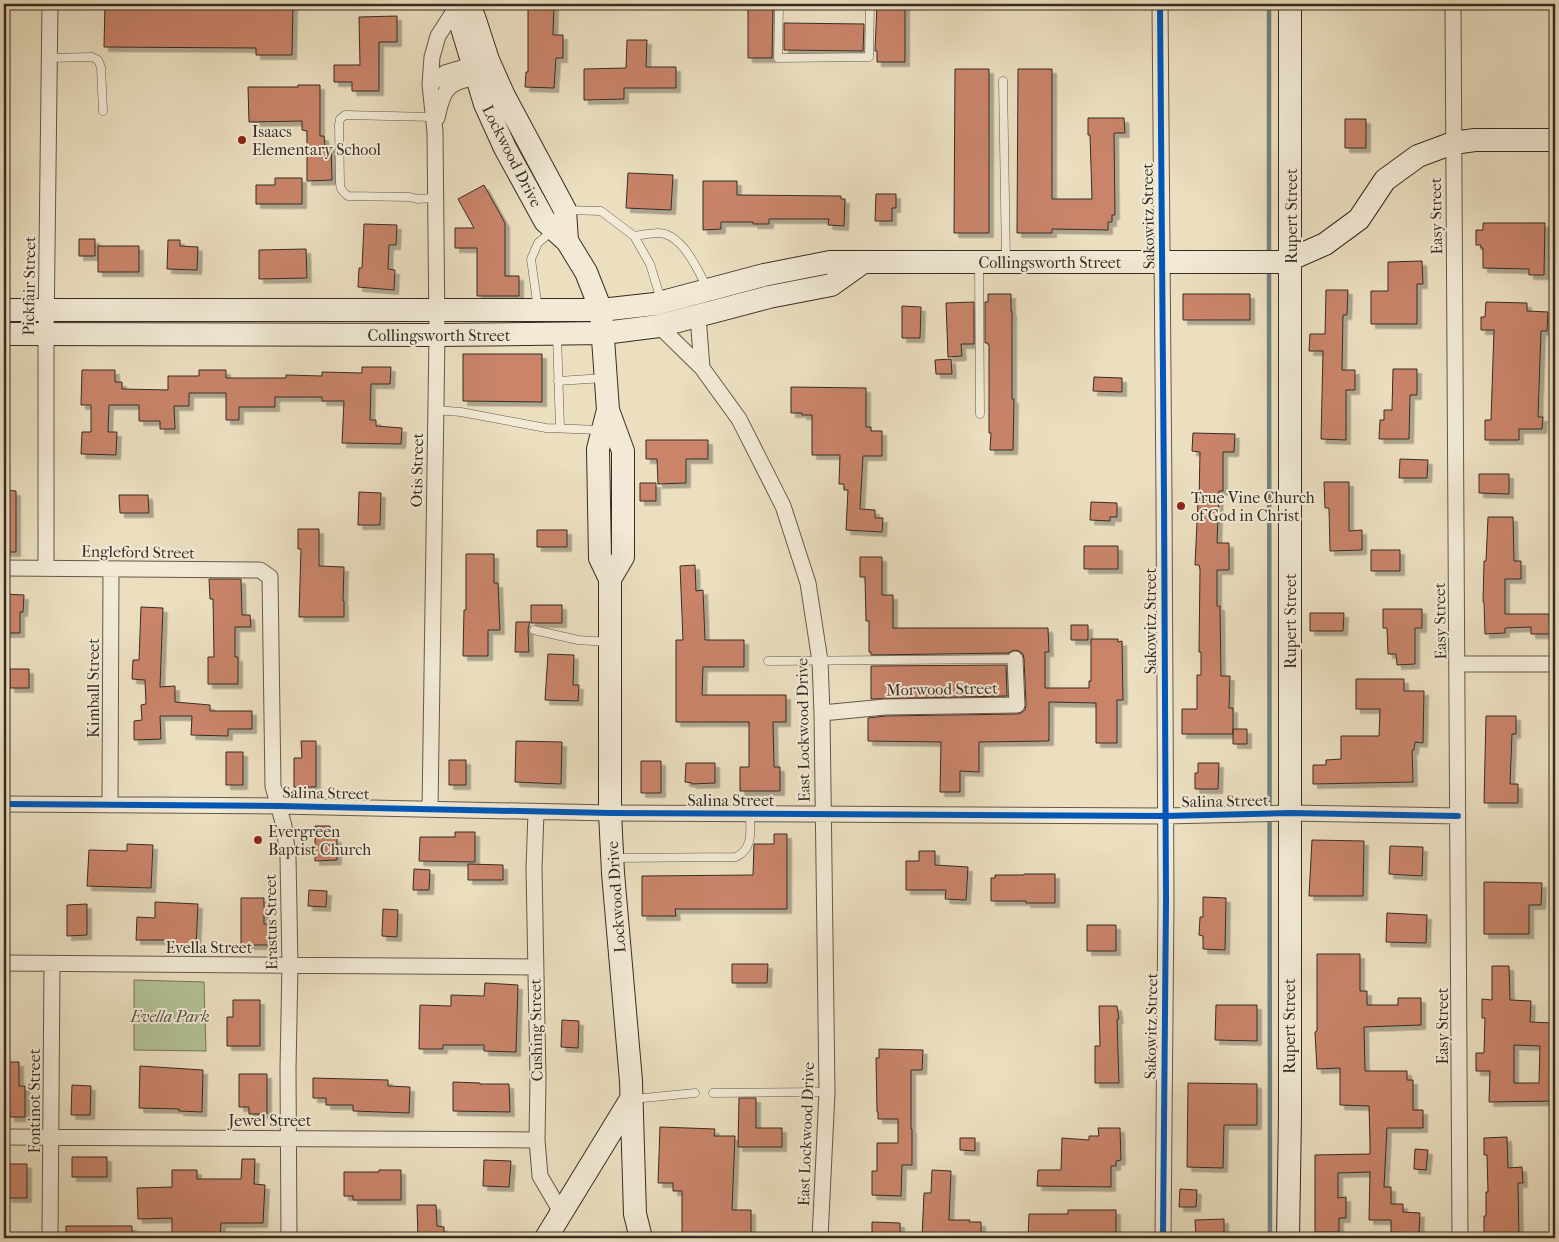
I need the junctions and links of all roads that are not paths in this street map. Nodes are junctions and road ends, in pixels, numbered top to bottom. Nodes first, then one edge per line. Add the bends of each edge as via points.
1 (50, 4) edge
2 (779, 4) edge
3 (870, 4) edge
4 (1160, 4) edge
5 (1290, 4) edge
6 (1453, 4) edge
7 (461, 5) edge
8 (50, 58) junction
9 (483, 69) junction
10 (1003, 81) dead end
11 (430, 85) junction
12 (102, 111) dead end
13 (434, 124) junction
14 (1555, 140) edge
15 (1453, 143) junction
16 (435, 198) junction
17 (562, 226) junction
18 (634, 236) junction
19 (1277, 261) junction
20 (978, 262) junction
21 (1006, 262) junction
22 (1163, 262) junction
23 (862, 263) junction
24 (708, 290) junction
25 (661, 302) junction
26 (4, 310) edge
27 (46, 310) junction
28 (538, 310) junction
29 (601, 310) junction
30 (436, 311) junction
31 (698, 316) junction
32 (659, 326) junction
33 (604, 333) junction
34 (4, 334) edge
35 (46, 334) junction
36 (557, 334) junction
37 (437, 335) junction
38 (702, 368) junction
39 (606, 378) junction
40 (558, 381) junction
41 (435, 410) junction
42 (980, 414) dead end
43 (606, 420) junction
44 (560, 428) junction
45 (4, 568) edge
46 (46, 568) junction
47 (111, 570) junction
48 (270, 577) joint
49 (534, 630) dead end
50 (610, 642) junction
51 (1015, 660) joint
52 (768, 661) dead end
53 (820, 661) junction
54 (1458, 664) junction
55 (1555, 664) edge
56 (822, 713) junction
57 (4, 804) edge
58 (110, 805) junction
59 (279, 806) junction
60 (430, 809) junction
61 (536, 812) junction
62 (610, 813) junction
63 (750, 813) junction
64 (1285, 813) junction
65 (822, 814) junction
66 (1166, 816) junction
67 (1458, 816) junction
68 (612, 858) junction
69 (4, 963) edge
70 (52, 964) junction
71 (290, 965) junction
72 (535, 967) junction
73 (827, 1092) junction
74 (695, 1093) dead end
75 (713, 1093) dead end
76 (631, 1099) junction
77 (4, 1137) edge
78 (51, 1137) junction
79 (289, 1138) junction
80 (537, 1140) junction
81 (560, 1212) junction
82 (635, 1214) junction
83 (50, 1238) edge
84 (289, 1238) edge
85 (546, 1238) edge
86 (629, 1238) edge
87 (641, 1238) edge
88 (820, 1238) edge
89 (1163, 1238) edge
90 (1288, 1238) edge
91 (1460, 1238) edge

1 - 8 street, Pickfair Street
2 - 3 lane via 778,58 869,57
4 - 22 street, Sakowitz Street
5 - 19 main road, Rupert Street
6 - 15 street, Easy Street
7 - 9 main road, Lockwood Drive
7 - 11 street, Otis Street via 438,36 432,56
8 - 12 lane via 92,57 98,60
8 - 27 street, Pickfair Street
9 - 11 street via 445,73
9 - 13 street, Otis Street via 450,86 440,103
9 - 17 main road, Lockwood Drive via 504,96
10 - 21 lane
11 - 13 street, Otis Street
13 - 16 street, Otis Street
13 - 16 lane via 346,115 340,119 339,125 340,188 348,196
14 - 15 main road, Collingsworth Street
15 - 19 main road, Collingsworth Street via 1418,156 1385,180 1359,219 1325,244
15 - 54 street, Easy Street
16 - 30 street, Otis Street
17 - 18 lane via 601,211
17 - 28 lane via 538,243 531,259
17 - 29 main road, Lockwood Drive
18 - 24 lane via 660,233 677,240 695,264
18 - 25 lane via 650,264
19 - 22 main road, Collingsworth Street
19 - 64 main road, Rupert Street
20 - 21 main road, Collingsworth Street
20 - 23 main road, Collingsworth Street
20 - 42 lane
21 - 22 main road, Collingsworth Street
22 - 66 street, Sakowitz Street
23 - 24 main road, Collingsworth Street via 830,262
23 - 31 main road, Collingsworth Street via 831,285
24 - 25 main road, Collingsworth Street
25 - 29 main road, Collingsworth Street
26 - 27 main road, Collingsworth Street
27 - 30 main road, Collingsworth Street
27 - 35 street, Pickfair Street
28 - 29 main road, Collingsworth Street
28 - 30 main road, Collingsworth Street
29 - 33 main road, Lockwood Drive
30 - 37 street, Otis Street
31 - 32 main road, Collingsworth Street
31 - 38 street
32 - 33 main road, Collingsworth Street
32 - 38 street, East Lockwood Drive
33 - 36 main road, Collingsworth Street
33 - 39 main road, Lockwood Drive
34 - 35 main road, Collingsworth Street
35 - 37 main road, Collingsworth Street
35 - 46 street, Pickfair Street
36 - 37 main road, Collingsworth Street
36 - 40 lane
37 - 41 street, Otis Street
38 - 53 street, East Lockwood Drive via 738,419 784,506 808,583
39 - 40 lane
39 - 43 main road, Lockwood Drive
40 - 44 lane
41 - 44 lane
41 - 60 street, Otis Street
43 - 44 lane
43 - 50 main road, Lockwood Drive via 623,451 623,557 610,579
45 - 46 street, Engleford Street
46 - 47 street, Engleford Street
47 - 48 street, Engleford Street via 260,570
47 - 58 street, Kimball Street
48 - 59 street, Erastus Street via 273,786
49 - 50 lane via 578,640
50 - 62 main road, Lockwood Drive
51 - 53 lane
51 - 56 street, Morwood Street via 1017,705 885,707
52 - 53 lane
53 - 56 street, East Lockwood Drive
54 - 55 street
54 - 67 street, Easy Street
56 - 65 street, East Lockwood Drive
57 - 58 street, Salina Street
58 - 59 street, Salina Street
59 - 60 street, Salina Street
59 - 71 street, Erastus Street via 288,857
60 - 61 street, Salina Street
61 - 62 street, Salina Street
61 - 72 street, Cushing Street
62 - 63 street, Salina Street
62 - 68 main road, Lockwood Drive
63 - 65 street, Salina Street
63 - 68 lane via 750,842 744,853 736,857
64 - 66 street, Salina Street
64 - 67 street, Salina Street
64 - 90 main road, Rupert Street
65 - 66 street, Salina Street
65 - 73 street, East Lockwood Drive
66 - 89 street, Sakowitz Street
67 - 91 street, Easy Street
68 - 76 main road, Lockwood Drive
69 - 70 street, Evella Street
70 - 71 street, Evella Street
70 - 78 street, Fontinot Street
71 - 72 street, Evella Street
71 - 79 street, Erastus Street
72 - 80 street, Cushing Street
73 - 75 lane
73 - 88 street, East Lockwood Drive
74 - 76 lane
76 - 81 main road
76 - 82 main road, Lockwood Drive
77 - 78 street, Jewel Street
78 - 79 street, Jewel Street
78 - 83 street, Fontinot Street
79 - 80 street, Jewel Street
79 - 84 street, Erastus Street
80 - 81 street, Cushing Street via 540,1176
81 - 85 main road
82 - 86 main road, Lockwood Drive
82 - 87 main road, Lockwood Drive

